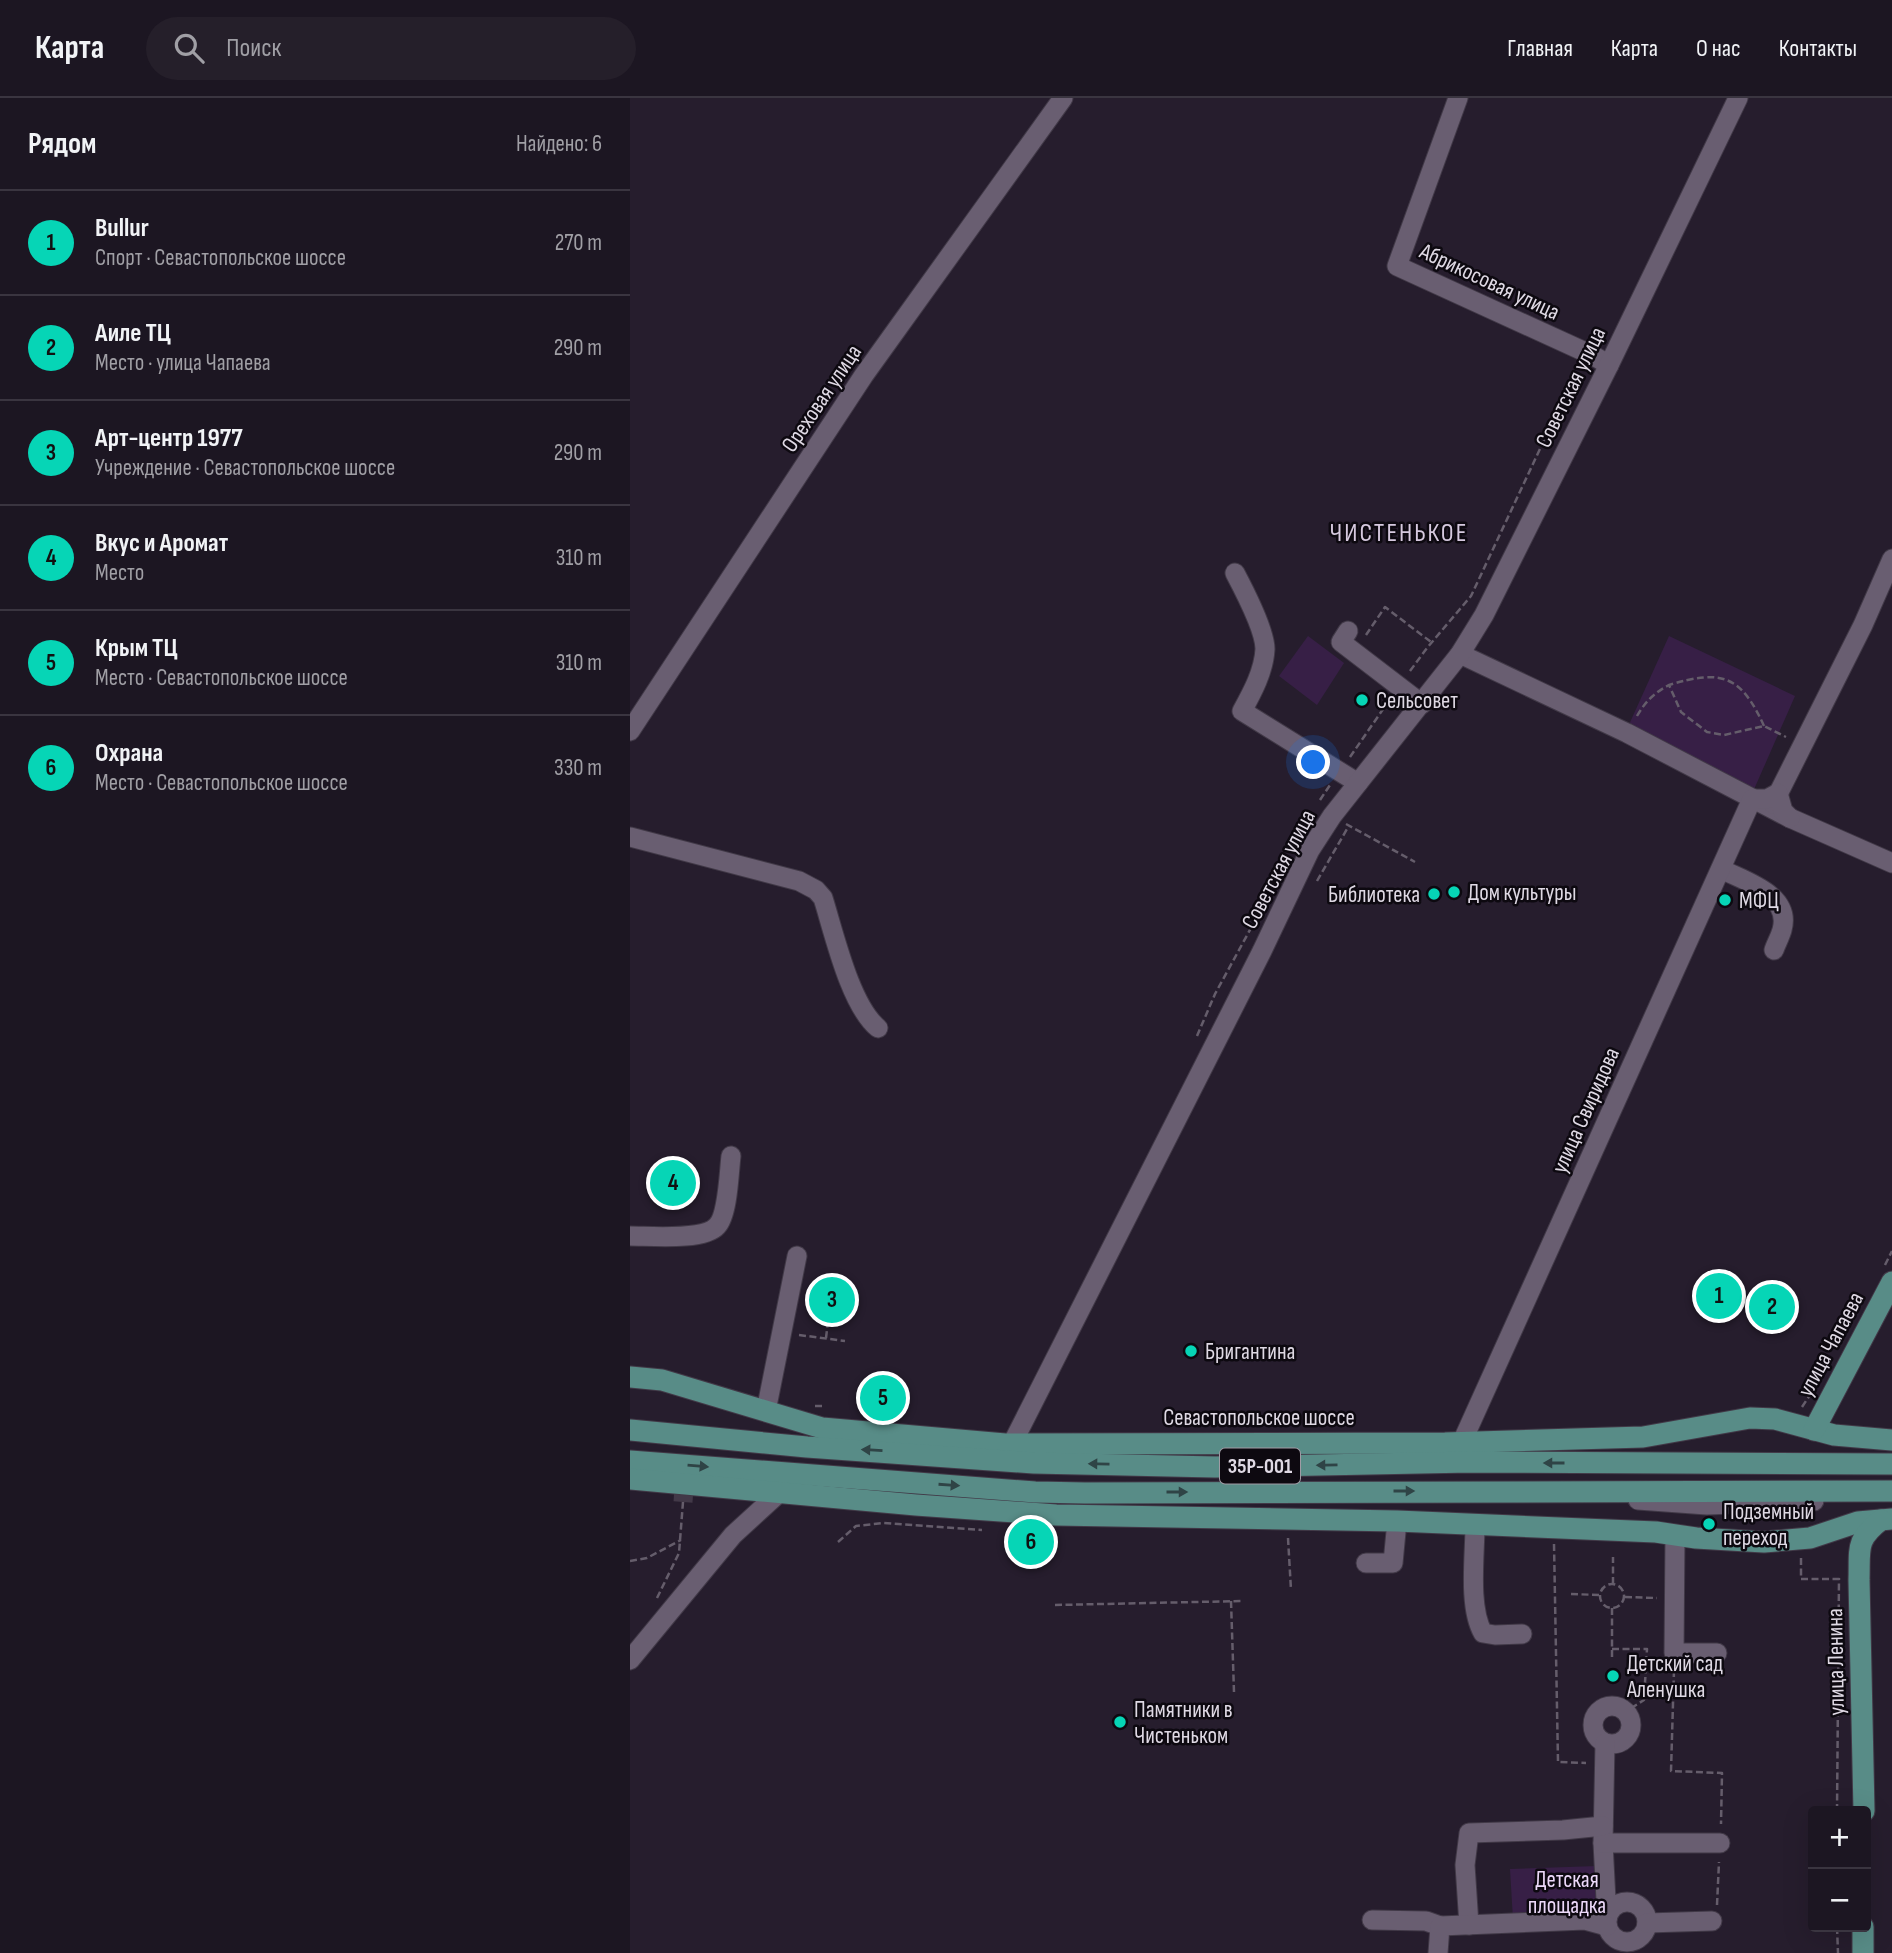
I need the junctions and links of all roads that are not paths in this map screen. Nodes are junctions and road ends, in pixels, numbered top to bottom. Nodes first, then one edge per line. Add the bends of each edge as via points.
1 (1063, 98) edge
2 (1458, 98) edge
3 (1738, 98) edge
4 (1602, 360) junction
5 (1892, 559) edge
6 (1235, 573) dead end
7 (1348, 631) road end
8 (1464, 647) junction
9 (1478, 663) junction
10 (1446, 671) junction
11 (1422, 704) junction
12 (630, 732) edge
13 (1358, 783) junction
14 (1774, 801) junction
15 (1745, 802) junction
16 (630, 837) edge
17 (1892, 863) edge
18 (1721, 869) junction
19 (1774, 950) dead end
20 (878, 1028) dead end
21 (731, 1156) dead end
22 (630, 1236) edge
23 (797, 1256) dead end
24 (1892, 1282) edge
25 (630, 1377) edge
26 (766, 1411) junction
27 (1025, 1420) junction
28 (1814, 1427) junction
29 (630, 1430) edge
30 (1892, 1440) edge
31 (1462, 1442) junction
32 (989, 1443) junction
33 (1022, 1444) junction
34 (630, 1461) edge
35 (1892, 1461) edge
36 (630, 1479) edge
37 (754, 1490) junction
38 (780, 1492) junction
39 (1892, 1493) edge
40 (759, 1511) junction
41 (1886, 1519) edge
42 (1397, 1521) junction
43 (1858, 1522) junction
44 (1475, 1525) junction
45 (1675, 1535) junction
46 (1821, 1535) junction
47 (1860, 1559) junction
48 (1366, 1563) dead end
49 (1522, 1634) dead end
50 (1717, 1653) dead end
51 (630, 1660) edge
52 (1605, 1743) junction
53 (1864, 1806) edge
54 (1603, 1835) junction
55 (1720, 1843) dead end
56 (1372, 1920) dead end
57 (1712, 1921) dead end
58 (1647, 1923) junction
59 (1469, 1925) junction
60 (1440, 1926) junction
61 (1863, 1932) edge
62 (1615, 1935) edge
63 (1438, 1953) edge
64 (1863, 1953) edge

1 - 12 street, Ореховая улица via 864,375
2 - 4 street, Абрикосовая улица via 1397,266
3 - 4 street, Советская улица
4 - 8 street, Советская улица via 1490,604
5 - 14 street
6 - 13 street via 1251,603 1265,648 1256,685 1242,711
7 - 11 street via 1341,642
8 - 9 street
8 - 10 street, Советская улица
9 - 10 street via 1457,664
9 - 15 street via 1627,733
10 - 11 street, Советская улица
11 - 13 street, Советская улица
13 - 27 street, Советская улица via 1310,850
14 - 15 street
14 - 17 street via 1790,818
15 - 18 street, улица Свиридова
16 - 20 street via 799,881 816,890 823,898 858,1001
18 - 19 street via 1771,894 1783,914
18 - 31 street, улица Свиридова
21 - 22 street via 718,1226 688,1235
23 - 26 street
24 - 28 main road, улица Чапаева
25 - 26 main road, Севастопольское шоссе via 662,1380
26 - 32 main road, Севастопольское шоссе via 822,1428
27 - 32 street
27 - 33 street, Советская улица
28 - 30 main road, Севастопольское шоссе
28 - 31 main road, Севастопольское шоссе via 1750,1418 1643,1437
35 -> 29 main road, 35Р-001 via 1215,1467 1034,1463
31 - 33 main road, Севастопольское шоссе
32 - 33 main road, Севастопольское шоссе
34 -> 39 main road, 35Р-001 via 1035,1492
36 - 37 main road
37 - 38 main road
37 - 40 street via 760,1500
38 - 40 street
38 - 42 main road via 1056,1515
40 - 51 street via 733,1535
41 - 43 main road
41 - 47 main road, улица Ленина via 1865,1533
42 - 44 main road
42 - 48 street via 1393,1563
43 - 46 main road
43 - 47 main road
44 - 45 main road
44 - 49 street via 1478,1624 1483,1633
45 - 46 main road via 1764,1542
45 - 50 street via 1674,1653
46 - 47 main road via 1840,1540
47 - 53 main road, улица Ленина
52 - 52 street via 1615,1745 1626,1739 1631,1727 1625,1712 1612,1706 1595,1714 1592,1727
52 - 54 street
54 - 55 street
54 - 59 street via 1563,1830 1469,1833 1465,1865
54 - 62 street
56 - 60 street via 1426,1921
57 - 58 street
58 - 62 street via 1639,1938 1627,1942
58 - 62 street via 1643,1909 1626,1902 1613,1907
59 - 60 street
59 - 62 street via 1586,1920
60 - 63 street
61 - 64 main road

